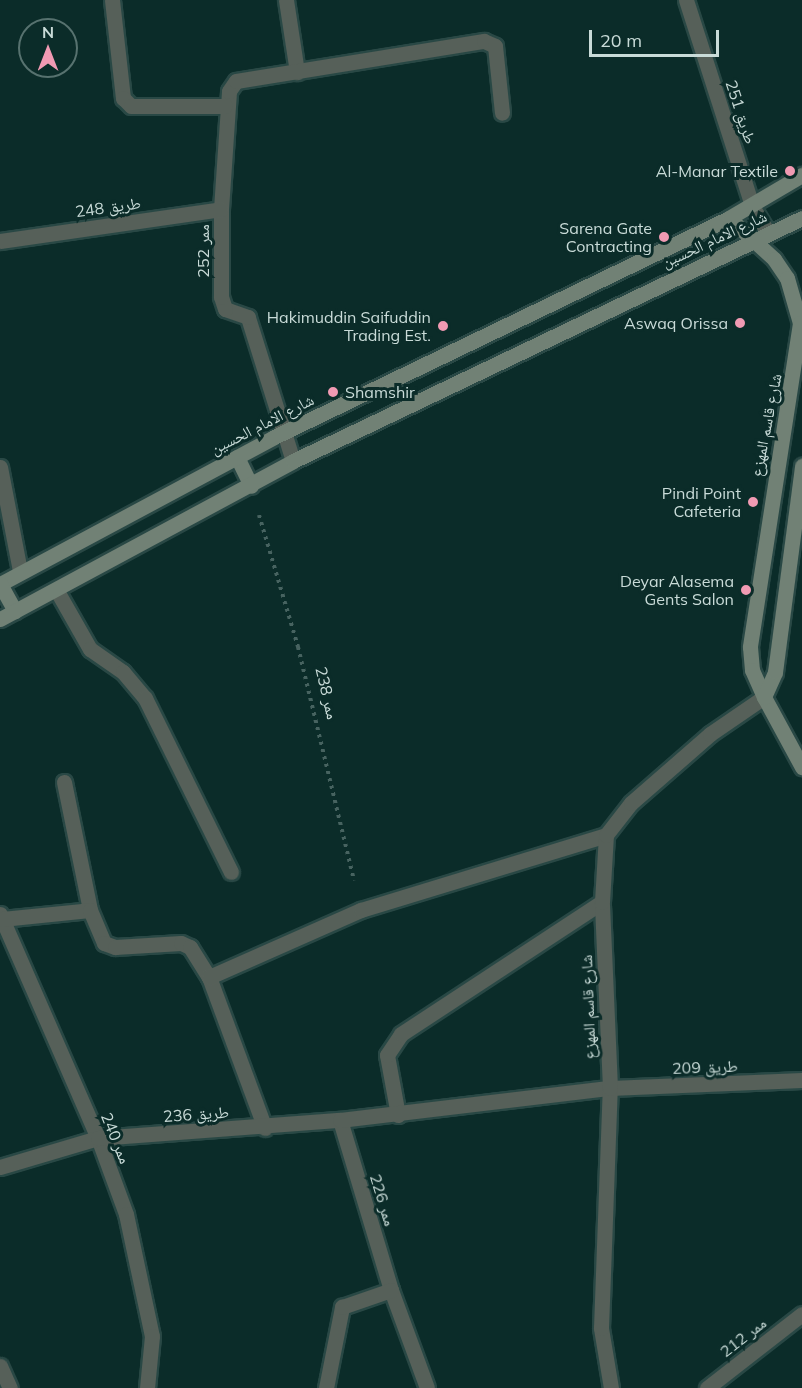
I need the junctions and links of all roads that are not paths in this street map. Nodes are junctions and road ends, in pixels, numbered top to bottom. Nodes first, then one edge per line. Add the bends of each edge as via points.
1 (112, 0) edge
2 (286, 0) edge
3 (686, 0) edge
4 (297, 72) junction
5 (225, 106) junction
6 (502, 113) dead end
7 (800, 180) edge
8 (752, 206) junction
9 (221, 209) junction
10 (729, 218) junction
11 (802, 218) edge
12 (768, 233) junction
13 (753, 240) junction
14 (0, 241) edge
15 (281, 433) junction
16 (237, 457) junction
17 (293, 461) junction
18 (802, 466) edge
19 (0, 467) edge
20 (251, 486) junction
21 (20, 572) junction
22 (0, 584) edge
23 (57, 591) junction
24 (15, 611) junction
25 (0, 619) edge
26 (764, 697) junction
27 (802, 767) edge
28 (64, 782) dead end
29 (606, 836) junction
30 (231, 872) dead end
31 (602, 902) junction
32 (90, 910) junction
33 (1, 916) edge
34 (209, 977) junction
35 (802, 1080) edge
36 (610, 1088) junction
37 (398, 1115) junction
38 (340, 1120) junction
39 (265, 1128) junction
40 (98, 1138) junction
41 (0, 1167) edge
42 (391, 1290) junction
43 (802, 1314) edge
44 (0, 1366) edge
45 (10, 1388) edge
46 (147, 1388) edge
47 (326, 1388) edge
48 (427, 1388) edge
49 (611, 1388) edge
50 (707, 1388) edge

1 - 5 street via 123,98 131,106
2 - 4 street
3 - 8 street, طريق 251
4 - 5 street, ممر 252 via 236,81
4 - 6 street, ممر 252 via 484,41 495,46
5 - 9 street, ممر 252
7 - 8 street, شارع الامام الحسين
8 - 10 street, شارع الامام الحسين
8 - 12 street, طريق 251
9 - 14 street, طريق 248
9 - 15 street, ممر 252 via 223,305 248,317
10 - 13 street, شارع قاسم المهزع
10 - 15 street, شارع الامام الحسين
11 - 12 street, شارع الامام الحسين
12 - 13 street, شارع الامام الحسين
13 - 17 street, شارع الامام الحسين
13 - 26 street, شارع قاسم المهزع via 787,278 800,323 800,346 775,468 751,628 752,670
15 - 16 street, شارع الامام الحسين
15 - 17 street, ممر 252
16 - 20 street
16 - 21 street, شارع الامام الحسين
17 - 20 street, شارع الامام الحسين
18 - 26 street via 775,672
19 - 21 street
20 - 23 street, شارع الامام الحسين
21 - 22 street, شارع الامام الحسين
22 - 24 street
23 - 24 street, شارع الامام الحسين
23 - 30 street via 90,649 123,672 145,698
24 - 25 street, شارع الامام الحسين
26 - 27 street, شارع قاسم المهزع
26 - 29 street via 710,734 639,795
28 - 32 street
29 - 31 street, شارع قاسم المهزع
29 - 34 street via 361,910
31 - 36 street, شارع قاسم المهزع
31 - 37 street via 401,1034 387,1056
32 - 33 street
32 - 34 street via 104,943 115,947 181,943 196,953
33 - 40 street, ممر 240
34 - 39 street
35 - 36 street, طريق 209
36 - 37 street, طريق 236
36 - 49 street, شارع قاسم المهزع via 601,1328
37 - 38 street, طريق 236
38 - 39 street, طريق 236
38 - 42 street, ممر 226
39 - 40 street, طريق 236
40 - 41 street, طريق 236
40 - 46 street, ممر 240 via 126,1214 152,1336
42 - 47 street via 342,1307
42 - 48 street, ممر 226
43 - 50 street, ممر 212
44 - 45 street

